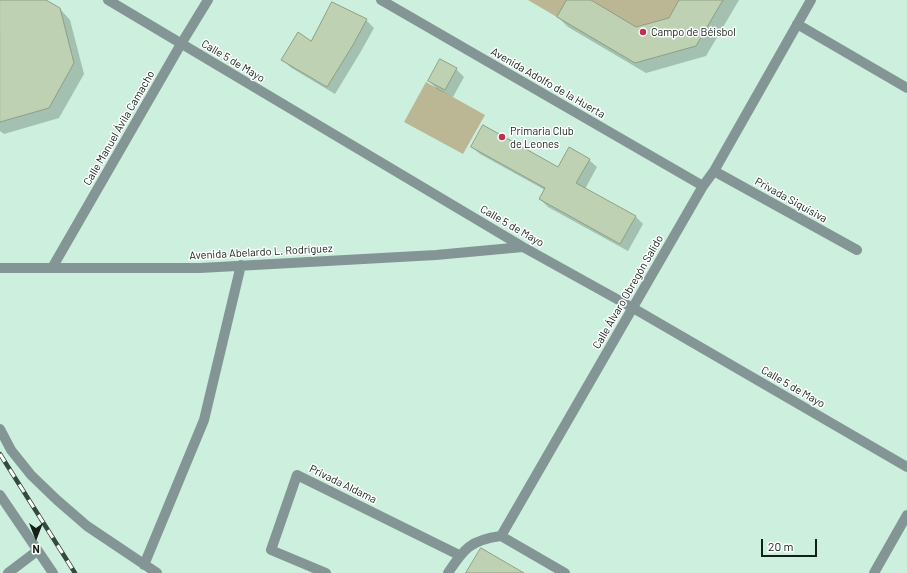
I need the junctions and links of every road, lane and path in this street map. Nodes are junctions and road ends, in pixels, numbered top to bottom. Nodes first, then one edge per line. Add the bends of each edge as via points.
1 (108, 0) edge
2 (208, 0) edge
3 (381, 0) edge
4 (811, 0) edge
5 (797, 24) junction
6 (181, 44) junction
7 (907, 88) edge
8 (714, 171) junction
9 (703, 186) junction
10 (523, 247) junction
11 (857, 250) dead end
12 (241, 265) junction
13 (0, 268) edge
14 (52, 268) junction
15 (633, 308) junction
16 (0, 429) edge
17 (907, 466) edge
18 (0, 495) edge
19 (907, 515) edge
20 (501, 536) junction
21 (37, 551) junction
22 (459, 554) junction
23 (144, 565) junction
24 (8, 573) edge
25 (52, 573) edge
26 (157, 573) edge
27 (326, 573) edge
28 (448, 573) edge
29 (565, 573) edge
30 (874, 573) edge

1 - 6 street, Calle 5 de Mayo
2 - 6 street, Calle Manuel Ávila Camacho
3 - 9 street, Avenida Adolfo de la Huerta
4 - 5 street, Calle Álvaro Obregón Salido
5 - 7 street
5 - 8 street, Calle Álvaro Obregón Salido
6 - 10 street, Calle 5 de Mayo
6 - 14 street, Calle Manuel Ávila Camacho
8 - 9 street, Calle Álvaro Obregón Salido
8 - 11 street, Privada Siquisiva
9 - 15 street, Calle Álvaro Obregón Salido
10 - 12 street, Avenida Abelardo L. Rodríguez
10 - 15 street, Calle 5 de Mayo
12 - 14 street, Avenida Abelardo L. Rodríguez via 200,268
12 - 23 street via 204,420
13 - 14 street, Avenida Abelardo L. Rodríguez
15 - 17 street, Calle 5 de Mayo
15 - 20 street, Calle Álvaro Obregón Salido
16 - 23 street via 12,450 31,474 57,500 87,526
18 - 21 street
19 - 30 street
20 - 22 street via 483,538
20 - 29 street
21 - 24 street
21 - 25 street
22 - 27 street, Privada Aldama via 298,475 271,550
22 - 28 street
23 - 26 street

